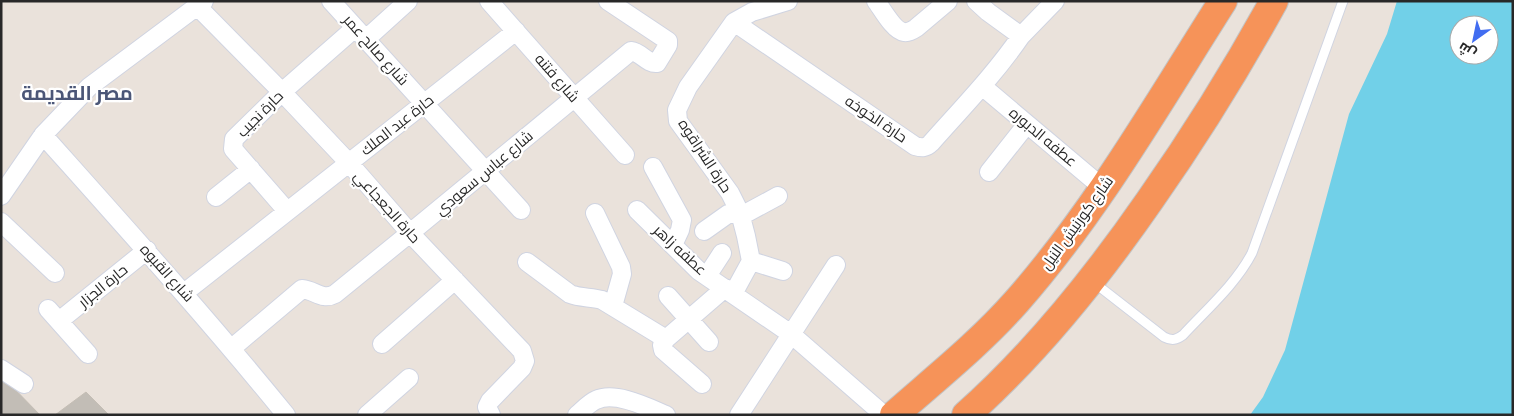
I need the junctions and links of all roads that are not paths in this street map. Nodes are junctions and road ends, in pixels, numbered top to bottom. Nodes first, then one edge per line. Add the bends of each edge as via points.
1 (331, 1) edge
2 (408, 1) edge
3 (489, 1) edge
4 (608, 1) edge
5 (788, 1) edge
6 (876, 1) edge
7 (948, 1) edge
8 (976, 1) edge
9 (1054, 1) edge
10 (1223, 1) edge
11 (1274, 1) edge
12 (1343, 1) edge
13 (200, 4) edge
14 (734, 22) junction
15 (516, 31) junction
16 (361, 34) junction
17 (1021, 36) junction
18 (982, 86) junction
19 (282, 92) junction
20 (574, 98) junction
21 (424, 104) junction
22 (1026, 124) junction
23 (43, 135) junction
24 (625, 155) dead end
25 (348, 164) junction
26 (653, 167) dead end
27 (250, 169) junction
28 (486, 171) junction
29 (989, 172) dead end
30 (1103, 188) junction
31 (1, 196) edge
32 (778, 196) dead end
33 (216, 197) dead end
34 (522, 210) dead end
35 (637, 210) dead end
36 (288, 211) junction
37 (595, 213) dead end
38 (741, 215) junction
39 (1, 222) edge
40 (704, 231) dead end
41 (410, 233) junction
42 (673, 245) junction
43 (147, 250) junction
44 (722, 253) dead end
45 (751, 261) junction
46 (527, 262) dead end
47 (836, 265) dead end
48 (783, 271) dead end
49 (55, 273) dead end
50 (707, 276) junction
51 (454, 280) junction
52 (1092, 281) junction
53 (729, 291) junction
54 (184, 292) junction
55 (668, 296) dead end
56 (613, 306) junction
57 (688, 320) junction
58 (791, 334) junction
59 (666, 339) junction
60 (709, 342) dead end
61 (382, 344) dead end
62 (232, 348) junction
63 (88, 354) dead end
64 (1, 369) edge
65 (409, 378) dead end
66 (24, 384) dead end
67 (702, 384) dead end
68 (661, 414) edge
69 (286, 415) edge
70 (367, 415) edge
71 (491, 415) edge
72 (577, 415) edge
73 (739, 415) edge
74 (884, 415) edge
75 (894, 415) edge
76 (966, 415) edge

1 - 16 street, شارع صالح عمر
2 - 16 street, حارة نجيب
3 - 15 street, شارع فتنه
4 - 20 street, شارع عباس سعودي via 668,44 657,64 631,51
5 - 14 street via 752,12
6 - 7 street via 893,25 910,32
8 - 17 street
9 - 17 street, حارة الخوخه
10 - 30 highway, شارع كورنيش النيل
11 - 52 highway via 1174,166
12 - 52 lane via 1252,253 1228,286 1183,336 1170,340
13 - 19 street, حارة الجعجاعي
13 - 23 street via 89,87
14 - 18 street, حارة الخوخه via 921,148 931,143
14 - 38 street, حارة الشراقوه via 688,87 677,110 678,121 730,193
15 - 20 street, شارع فتنه
15 - 21 street, حارة عبد الملك
16 - 19 street, حارة نجيب
16 - 21 street, شارع صالح عمر
17 - 18 street, حارة الخوخه
18 - 22 street, عطفه الدبوره
19 - 25 street, حارة الجعجاعي
19 - 27 street, حارة نجيب via 234,139 233,148
20 - 24 street, شارع فتنه
20 - 28 street, شارع عباس سعودي
21 - 25 street, حارة عبد الملك
21 - 28 street, شارع صالح عمر
22 - 29 street
22 - 30 street, عطفه الدبوره
23 - 31 street
23 - 43 street, شارع القبوه
25 - 36 street, حارة عبد الملك
25 - 41 street, حارة الجعجاعي
26 - 42 street via 682,220
27 - 33 street
27 - 36 street, حارة نجيب
28 - 34 street, شارع صالح عمر
28 - 41 street, شارع عباس سعودي
30 - 75 highway, شارع كورنيش النيل via 1016,303
32 - 38 street
35 - 42 street, عطفه زاهر
36 - 54 street, حارة عبد الملك
37 - 56 street via 621,267
38 - 40 street via 728,214
38 - 45 street, حارة الشراقوه
39 - 49 street
41 - 51 street, حارة الجعجاعي
41 - 62 street, شارع عباس سعودي via 335,294 320,296 302,288
42 - 50 street, عطفه زاهر
43 - 54 street, شارع القبوه
43 - 63 street, حارة الجزار via 53,315
44 - 50 street
45 - 48 street
45 - 53 street
46 - 56 street via 570,294 595,298
47 - 58 street
50 - 53 street, عطفه زاهر
51 - 61 street
51 - 71 street, حارة الجعجاعي via 522,351 525,361 490,401 487,407
52 - 76 highway via 1039,344
53 - 57 street
53 - 58 street, عطفه زاهر
54 - 62 street, شارع القبوه
55 - 57 street
56 - 59 street
57 - 59 street
57 - 60 street
58 - 73 street
58 - 74 street, عطفه زاهر
59 - 67 street via 662,350
62 - 69 street, شارع القبوه
64 - 66 street
65 - 70 street
68 - 72 street via 618,398 606,397 595,400

